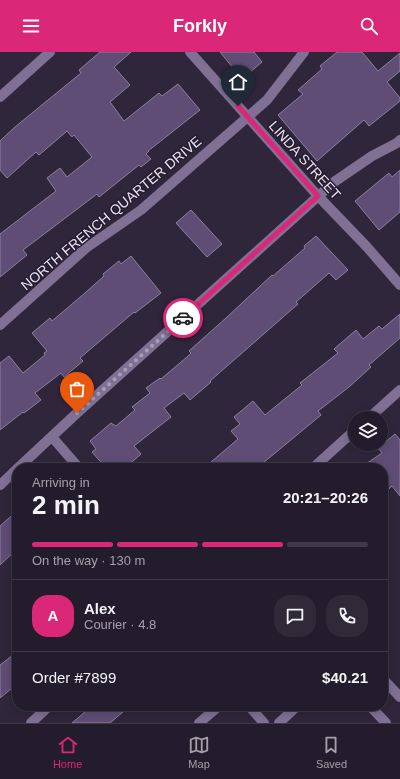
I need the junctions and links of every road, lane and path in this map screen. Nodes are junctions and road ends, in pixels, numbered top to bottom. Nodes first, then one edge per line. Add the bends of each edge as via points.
1 (50, 52) edge
2 (190, 52) edge
3 (304, 52) edge
4 (0, 97) edge
5 (247, 116) junction
6 (400, 140) edge
7 (318, 196) junction
8 (400, 285) edge
9 (0, 325) edge
10 (400, 390) edge
11 (377, 411) edge
12 (348, 436) edge
13 (52, 437) junction
14 (24, 463) edge
15 (75, 463) edge
16 (319, 463) edge
17 (12, 474) edge
18 (0, 485) edge
19 (388, 684) edge
20 (400, 697) edge
21 (43, 711) edge
22 (213, 711) edge
23 (254, 711) edge
24 (292, 711) edge
25 (375, 711) edge
26 (30, 723) edge
27 (199, 723) edge
28 (264, 723) edge
29 (279, 723) edge
30 (386, 723) edge

1 - 4 street
2 - 5 street, LINDA STREET
3 - 5 street, NORTH FRENCH QUARTER DRIVE via 267,100
5 - 7 street, LINDA STREET
5 - 9 street, NORTH FRENCH QUARTER DRIVE via 141,210 86,248
6 - 7 street via 372,156
7 - 8 street, LINDA STREET
7 - 13 street
10 - 11 street
12 - 16 street
13 - 14 street
13 - 15 street
17 - 18 street
19 - 20 street
21 - 26 street
22 - 27 street
23 - 28 street
24 - 29 street
25 - 30 street

